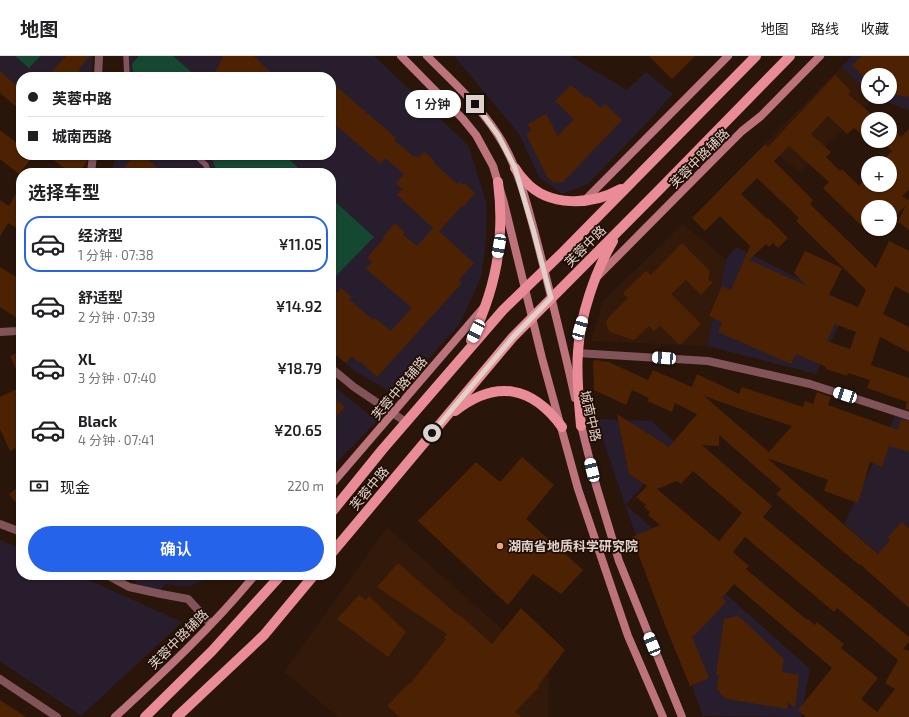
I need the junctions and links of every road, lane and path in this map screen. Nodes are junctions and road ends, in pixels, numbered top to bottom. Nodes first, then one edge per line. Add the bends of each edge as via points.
1 (99, 56) edge
2 (126, 56) edge
3 (400, 56) edge
4 (427, 56) edge
5 (728, 56) edge
6 (756, 56) edge
7 (790, 56) edge
8 (820, 56) edge
9 (98, 72) edge
10 (127, 72) edge
11 (200, 160) edge
12 (207, 168) edge
13 (515, 168) junction
14 (498, 182) junction
15 (628, 186) junction
16 (584, 201) junction
17 (619, 230) junction
18 (544, 270) junction
19 (596, 278) junction
20 (525, 288) junction
21 (551, 298) junction
22 (484, 306) junction
23 (532, 317) junction
24 (16, 330) edge
25 (0, 332) edge
26 (465, 352) junction
27 (578, 353) junction
28 (336, 372) edge
29 (394, 413) junction
30 (909, 416) edge
31 (406, 422) junction
32 (441, 422) junction
33 (581, 426) junction
34 (562, 427) junction
35 (336, 479) edge
36 (336, 507) edge
37 (0, 524) edge
38 (16, 530) edge
39 (336, 548) edge
40 (117, 580) edge
41 (251, 580) edge
42 (276, 580) edge
43 (310, 580) edge
44 (211, 624) junction
45 (0, 679) edge
46 (57, 717) edge
47 (115, 717) edge
48 (145, 717) edge
49 (177, 717) edge
50 (664, 717) edge
51 (682, 717) edge

1 - 9 street
2 - 10 lane
3 - 14 main road via 476,135
4 - 13 main road, 城南中路 via 486,118
5 - 16 main road
6 - 15 main road, 芙蓉中路
7 - 17 main road, 芙蓉中路
8 - 19 main road, 芙蓉中路辅路
11 - 12 lane
13 - 16 main road via 525,182 546,196 560,200
13 - 18 main road, 城南中路
14 - 20 main road
14 - 22 main road via 499,246
15 - 16 main road via 615,193
15 - 18 main road, 芙蓉中路
17 - 19 main road
17 - 21 main road, 芙蓉中路
18 - 20 main road, 芙蓉中路
18 - 21 main road, 城南中路
19 - 27 main road via 580,328
20 - 23 main road
20 - 26 main road, 芙蓉中路
21 - 23 main road, 芙蓉中路
21 - 33 main road, 城南中路
22 - 26 main road via 476,331
22 - 29 main road, 芙蓉中路辅路
23 - 32 main road, 芙蓉中路
23 - 34 main road
24 - 25 street
26 - 31 main road, 芙蓉中路
27 - 30 street via 708,361 810,384
27 - 33 main road
28 - 29 street
29 - 31 street
29 - 35 main road, 芙蓉中路辅路
31 - 36 main road, 芙蓉中路
32 - 34 main road via 464,405 484,395 498,391 514,391 542,404
32 - 39 main road, 芙蓉中路
33 - 51 main road, 城南中路 via 619,561
34 - 50 main road via 578,489 628,636
37 - 38 street
40 - 44 street via 129,586 188,599
41 - 44 main road, 芙蓉中路辅路
42 - 48 main road via 212,651
43 - 49 main road via 264,635
44 - 47 main road, 芙蓉中路辅路
45 - 46 street

